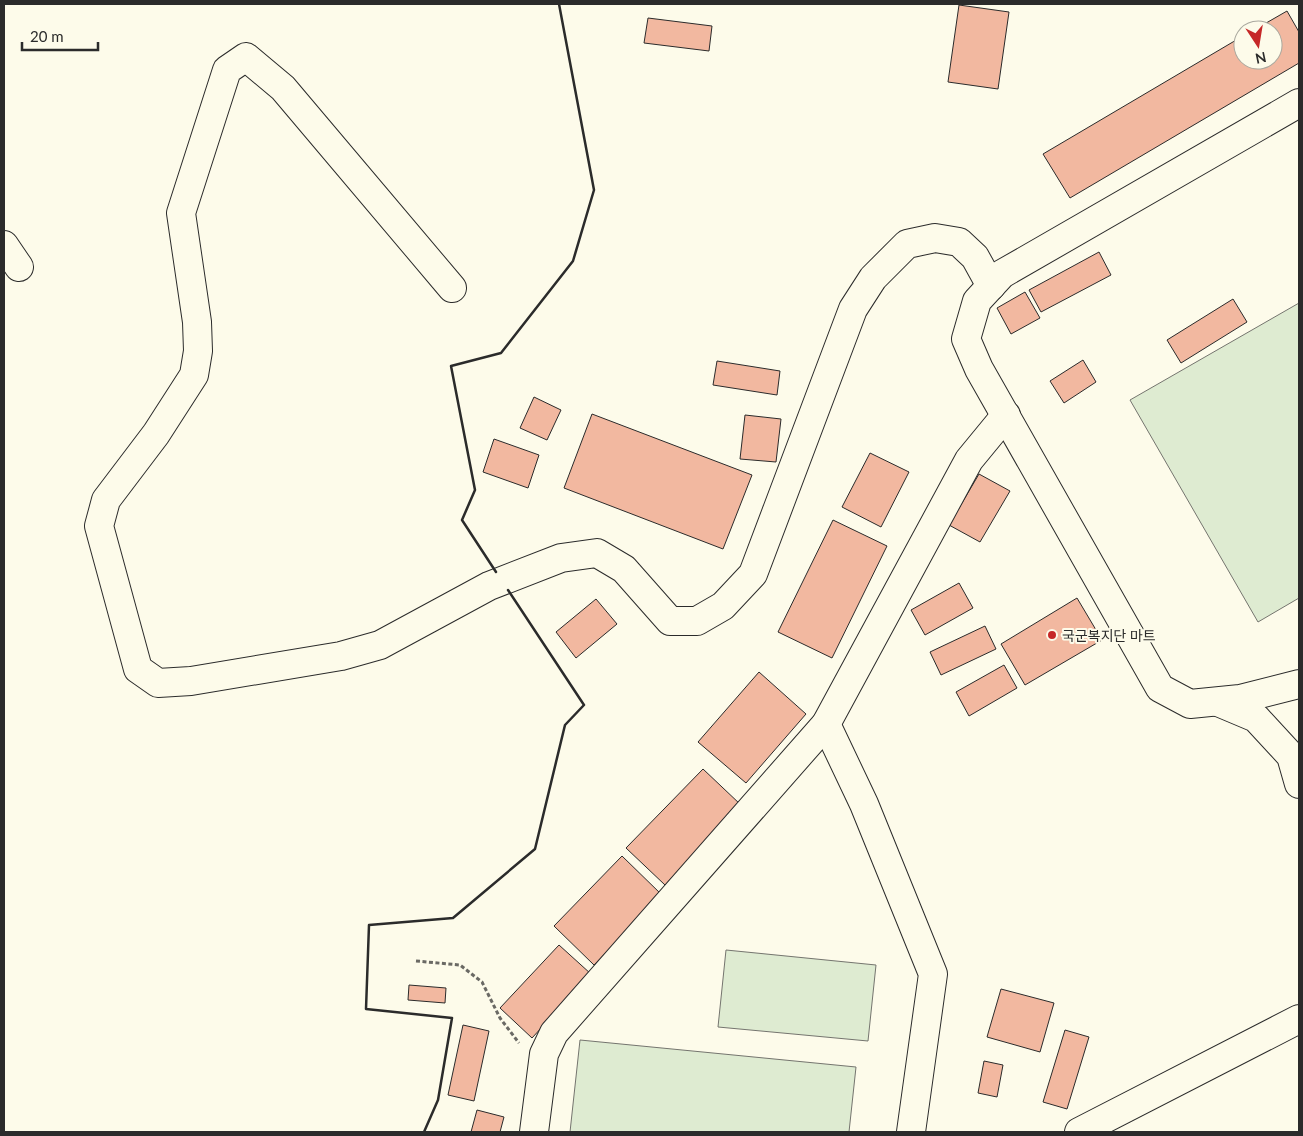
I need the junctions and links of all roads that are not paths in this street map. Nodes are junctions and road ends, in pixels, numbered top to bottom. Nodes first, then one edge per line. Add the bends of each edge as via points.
1 (1299, 103) edge
2 (4, 244) edge
3 (19, 267) dead end
4 (991, 286) junction
5 (452, 288) dead end
6 (1006, 415) junction
7 (1299, 684) edge
8 (1216, 701) junction
9 (826, 724) junction
10 (1299, 784) edge
11 (1299, 1019) edge
12 (534, 1132) edge
13 (911, 1132) edge
14 (1079, 1132) edge

1 - 4 street via 1002,274
2 - 3 street
4 - 5 street via 975,257 959,242 935,238 907,244 872,278 853,309 753,574 723,606 697,621 670,621 624,570 597,553 561,558 489,586 380,645 341,656 191,681 158,682 138,668 99,526 106,500 156,434 194,375 198,351 197,322 181,213 226,70 246,57 284,88
4 - 6 street via 977,301 966,338 979,369
6 - 8 street via 1160,688 1190,704
6 - 9 street via 969,460
7 - 8 street via 1240,699
8 - 10 street via 1256,718 1291,756
9 - 12 street via 554,1033 544,1054
9 - 13 street via 864,804 933,974
11 - 14 street

